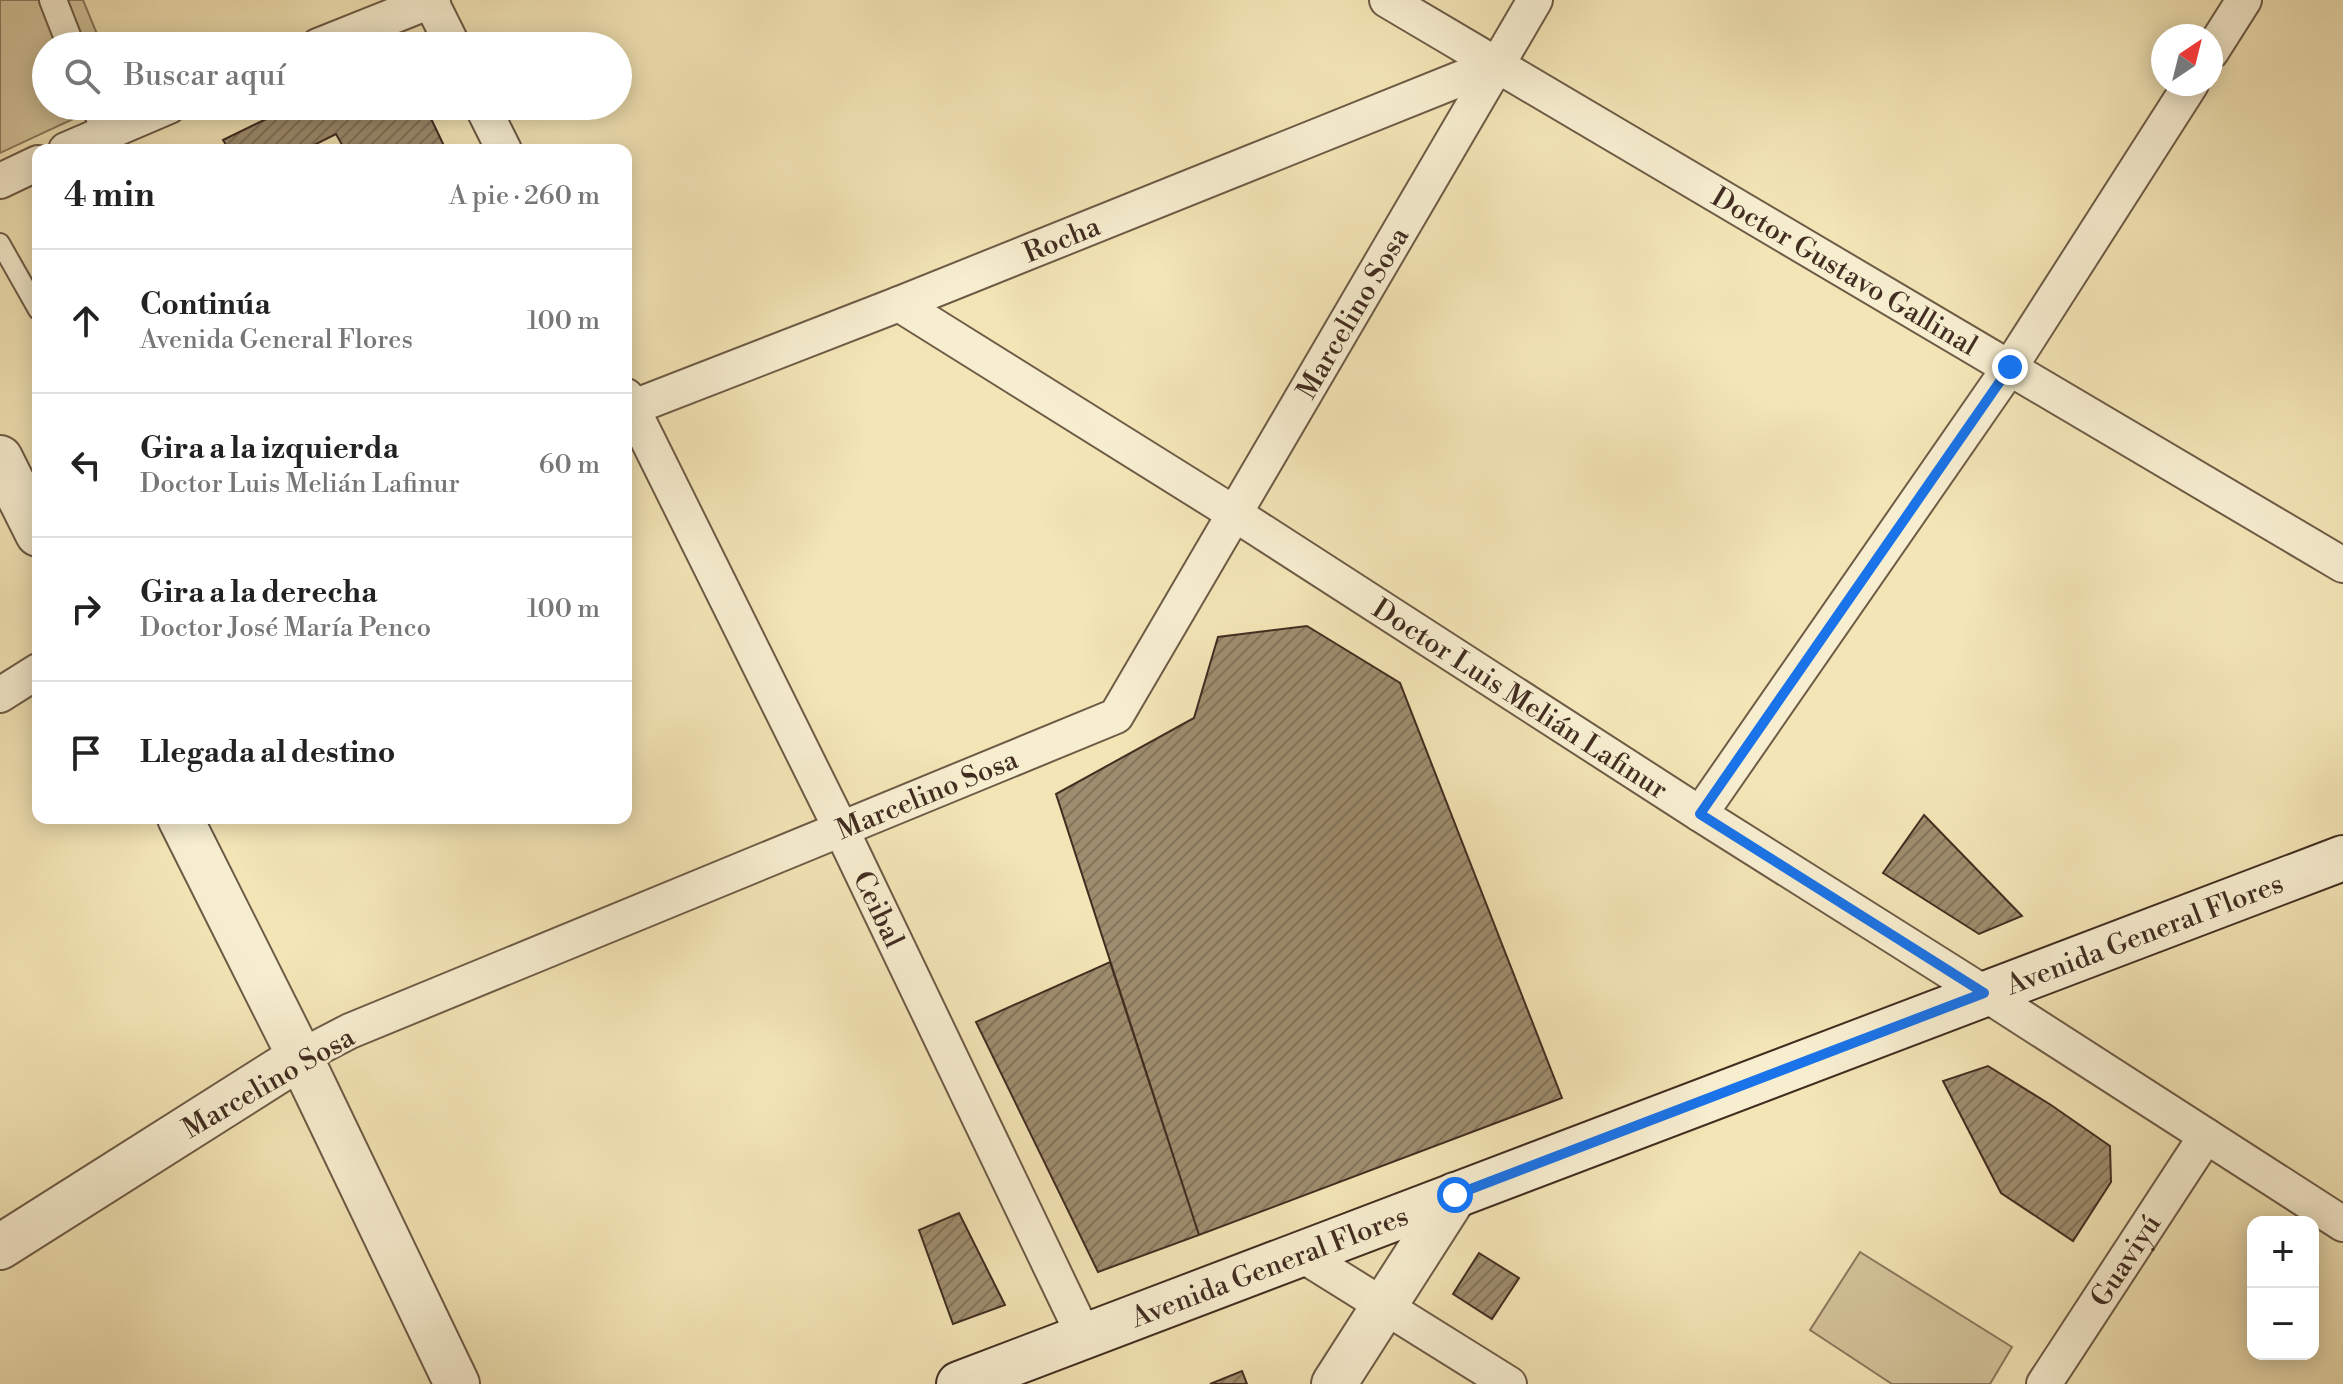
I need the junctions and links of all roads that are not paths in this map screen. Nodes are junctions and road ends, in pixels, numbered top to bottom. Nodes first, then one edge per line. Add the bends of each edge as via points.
1 (53, 0) edge
2 (431, 0) edge
3 (1387, 0) edge
4 (1535, 0) edge
5 (2244, 0) edge
6 (66, 32) edge
7 (352, 32) edge
8 (446, 32) edge
9 (2223, 33) edge
10 (1497, 64) junction
11 (2183, 96) edge
12 (99, 120) edge
13 (489, 120) edge
14 (73, 144) edge
15 (501, 144) edge
16 (32, 166) edge
17 (0, 181) edge
18 (0, 243) edge
19 (32, 299) edge
20 (899, 304) junction
21 (2010, 367) junction
22 (632, 404) edge
23 (632, 413) edge
24 (0, 458) edge
25 (1235, 514) junction
26 (32, 522) edge
27 (2343, 565) edge
28 (32, 675) edge
29 (0, 695) edge
30 (1700, 814) junction
31 (183, 824) edge
32 (840, 827) junction
33 (2343, 858) edge
34 (1984, 993) junction
35 (300, 1057) junction
36 (2206, 1136) junction
37 (1455, 1195) junction
38 (2343, 1224) edge
39 (0, 1247) edge
40 (1299, 1253) junction
41 (1384, 1305) junction
42 (1084, 1336) junction
43 (457, 1384) edge
44 (959, 1384) edge
45 (1334, 1384) edge
46 (1509, 1384) edge
47 (2044, 1384) edge

1 - 6 street
2 - 7 street
2 - 8 street
3 - 10 street, Doctor Gustavo Gallinal
4 - 10 street, Marcelino Sosa
5 - 9 street
10 - 20 street, Rocha
10 - 21 street, Doctor Gustavo Gallinal
10 - 25 street, Marcelino Sosa
11 - 21 street
12 - 14 street
13 - 15 street
16 - 17 street
18 - 19 lane
20 - 22 street, Rocha
20 - 25 street, Doctor Luis Melián Lafinur
21 - 27 street, Doctor Gustavo Gallinal
21 - 30 street
23 - 32 street, Ceibal
24 - 26 main road
25 - 30 street, Doctor Luis Melián Lafinur
25 - 32 street, Marcelino Sosa via 1116,716
28 - 29 street
30 - 34 street, Doctor Luis Melián Lafinur
31 - 35 main road
32 - 35 street, Marcelino Sosa via 350,1031
32 - 42 street, Ceibal
33 - 34 main road, Avenida General Flores
34 - 36 street, Doctor Luis Melián Lafinur
34 - 37 main road, Avenida General Flores
35 - 39 main road, Marcelino Sosa
35 - 43 main road
36 - 38 street, Doctor Luis Melián Lafinur
36 - 47 street, Guaviyú
37 - 40 main road, Avenida General Flores
37 - 41 main road
40 - 41 street
40 - 42 main road, Avenida General Flores
41 - 45 main road
41 - 46 street
42 - 44 main road, Avenida General Flores

